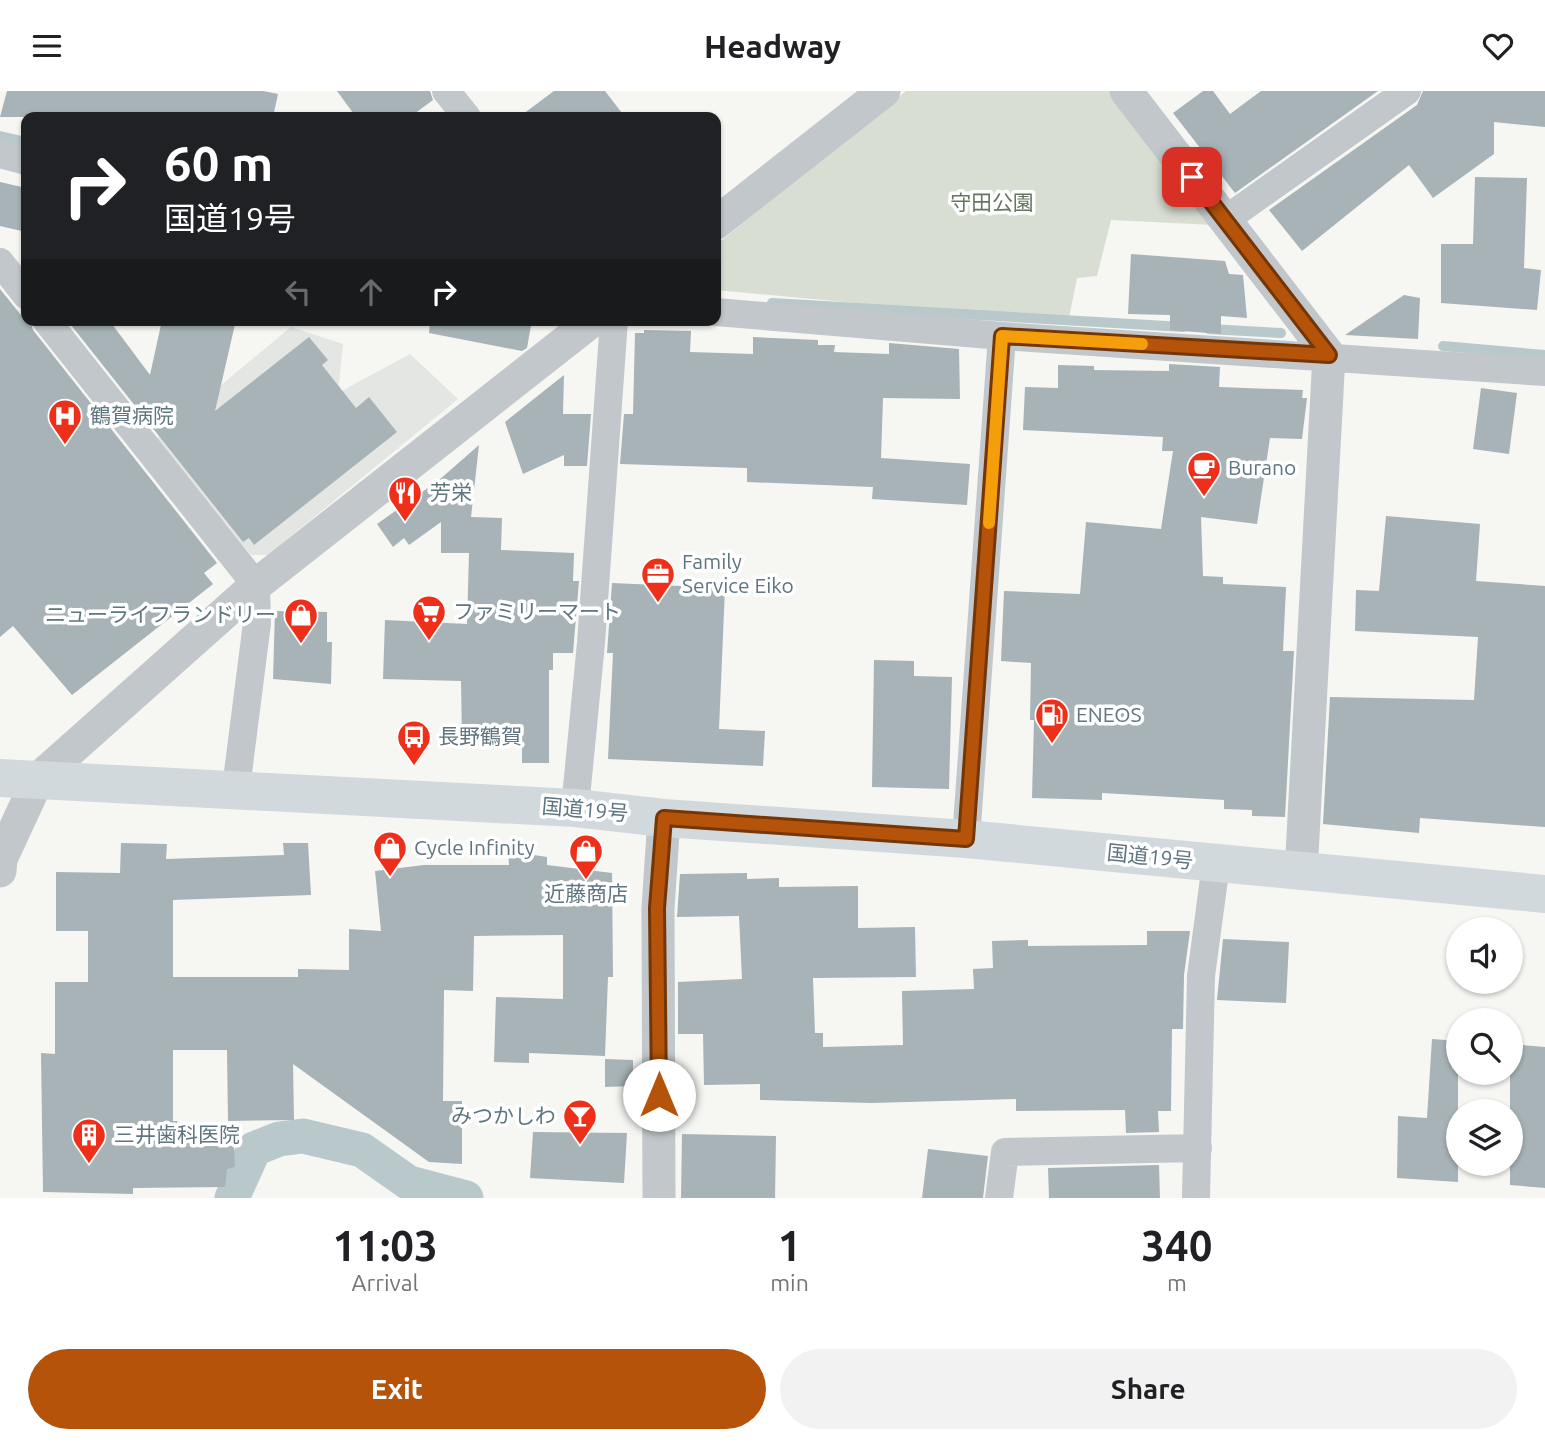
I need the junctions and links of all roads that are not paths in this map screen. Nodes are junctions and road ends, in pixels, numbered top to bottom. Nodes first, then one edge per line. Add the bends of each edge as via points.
1 (446, 91) edge
2 (884, 91) edge
3 (1126, 91) edge
4 (1407, 91) edge
5 (463, 112) edge
6 (0, 154) edge
7 (21, 160) edge
8 (721, 219) edge
9 (1225, 220) junction
10 (0, 262) edge
11 (21, 289) edge
12 (721, 312) edge
13 (51, 326) edge
14 (585, 326) edge
15 (614, 326) edge
16 (1002, 336) junction
17 (1329, 355) junction
18 (1545, 372) edge
19 (256, 585) junction
20 (0, 778) edge
21 (38, 779) junction
22 (236, 788) junction
23 (575, 808) junction
24 (664, 818) junction
25 (966, 839) junction
26 (1216, 864) junction
27 (0, 871) edge
28 (1301, 873) junction
29 (1545, 894) edge
30 (1198, 1148) junction
31 (659, 1198) edge
32 (999, 1198) edge
33 (1196, 1198) edge

1 - 5 street
2 - 8 street
3 - 9 street
4 - 9 street
6 - 7 street
9 - 17 street
10 - 11 street
12 - 16 street
13 - 19 street
14 - 19 street
15 - 23 street via 592,643
16 - 17 street
16 - 25 street
17 - 18 street
17 - 28 street
19 - 21 street
19 - 22 street via 257,623
20 - 21 highway, 国道19号
21 - 22 highway, 国道19号
21 - 27 street via 1,859
22 - 23 highway, 国道19号
23 - 24 highway, 国道19号
24 - 25 highway, 国道19号
24 - 31 street via 657,908
25 - 26 highway, 国道19号
26 - 28 highway, 国道19号
26 - 30 street via 1201,976
28 - 29 highway, 国道19号
30 - 32 street via 1005,1152
30 - 33 street

